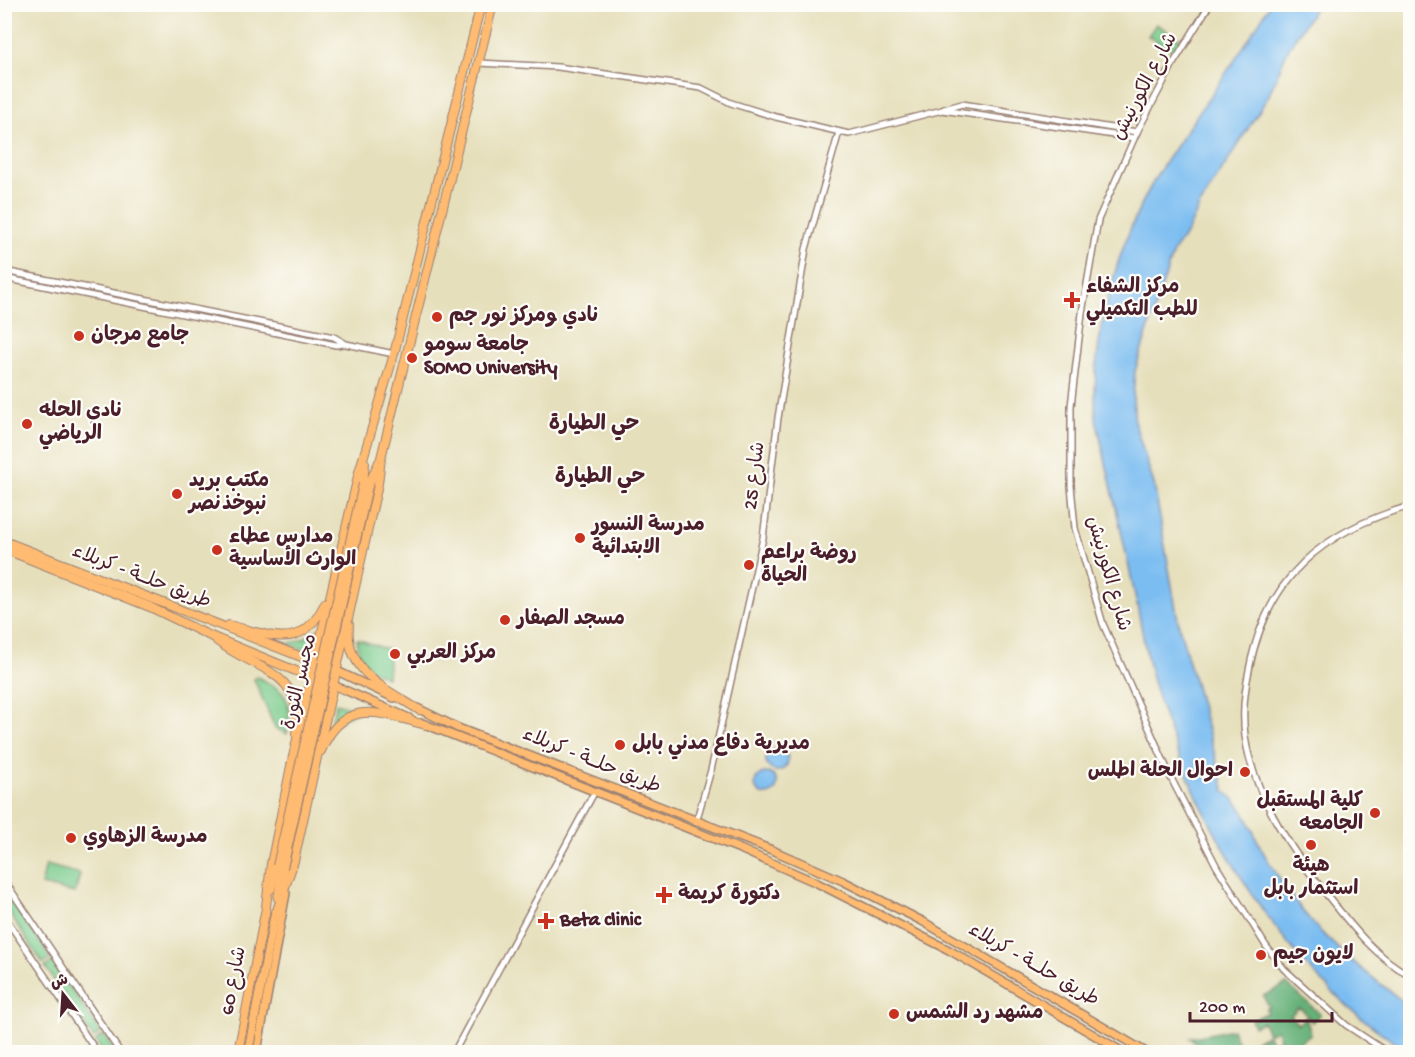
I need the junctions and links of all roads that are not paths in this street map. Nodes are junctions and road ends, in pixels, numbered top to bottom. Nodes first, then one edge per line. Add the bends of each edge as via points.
1 (481, 4) edge
2 (493, 4) edge
3 (1210, 4) edge
4 (479, 63) junction
5 (942, 110) junction
6 (1068, 120) junction
7 (1067, 129) junction
8 (839, 132) junction
9 (1137, 132) junction
10 (448, 134) junction
11 (460, 138) junction
12 (1134, 138) junction
13 (441, 162) junction
14 (454, 165) junction
15 (4, 271) edge
16 (4, 278) edge
17 (346, 344) junction
18 (394, 354) junction
19 (366, 456) junction
20 (381, 458) junction
21 (365, 485) junction
22 (1410, 506) edge
23 (4, 542) edge
24 (4, 549) edge
25 (333, 585) junction
26 (352, 591) junction
27 (202, 619) junction
28 (323, 626) junction
29 (345, 628) junction
30 (208, 635) junction
31 (314, 662) junction
32 (335, 670) junction
33 (310, 677) junction
34 (331, 684) junction
35 (419, 710) junction
36 (426, 725) junction
37 (302, 728) junction
38 (457, 731) junction
39 (322, 732) junction
40 (292, 761) junction
41 (315, 766) junction
42 (595, 791) junction
43 (696, 822) junction
44 (280, 867) junction
45 (824, 872) junction
46 (4, 880) edge
47 (843, 881) junction
48 (288, 882) junction
49 (818, 883) junction
50 (837, 892) junction
51 (265, 915) junction
52 (4, 916) edge
53 (275, 916) junction
54 (1410, 975) edge
55 (97, 1053) edge
56 (120, 1053) edge
57 (238, 1053) edge
58 (248, 1053) edge
59 (257, 1053) edge
60 (454, 1053) edge
61 (1123, 1053) edge
62 (1146, 1053) edge
63 (1388, 1053) edge

1 - 10 highway
2 - 4 highway
3 - 9 street, شارع الكورنيش
4 - 8 street via 558,67 701,88 731,103
4 - 11 highway
5 - 6 street via 962,104
5 - 7 street
5 - 8 street via 849,134
6 - 7 street
6 - 9 street
7 - 12 street
8 - 43 street, شارع 25 via 806,249 763,538
9 - 12 street, شارع الكورنيش
10 - 11 highway via 453,141
10 - 13 highway
11 - 14 highway
12 - 63 street, شارع الكورنيش via 1098,220 1082,313 1071,406 1075,528 1103,624 1172,780 1217,867 1284,969 1346,1025
13 - 14 highway via 447,159
13 - 18 highway
14 - 20 highway
15 - 17 street via 334,337
16 - 17 street
17 - 18 street
18 - 19 highway
19 - 21 highway, مجسر الثورة
19 - 25 highway
20 - 21 highway, مجسر الثورة
20 - 26 highway
21 - 44 highway, مجسر الثورة, bridge
22 - 54 street via 1359,524 1329,541 1283,584 1255,644 1243,714 1254,771 1290,844 1348,921 1391,963
23 - 27 highway, طريق حلــة - كربلاء
24 - 30 highway, طريق حلــة - كربلاء via 150,607
25 - 27 highway via 318,619 293,635 261,635
25 - 28 highway
26 - 29 highway
26 - 35 highway via 349,640 354,656 369,679
27 - 31 highway, طريق حلــة - كربلاء
28 - 29 highway via 325,632 333,635 339,635
28 - 31 highway
29 - 32 highway
30 - 33 highway, طريق حلــة - كربلاء
30 - 40 highway via 268,671 292,691 297,713
31 - 32 highway, طريق حلــة - كربلاء
31 - 33 highway
32 - 34 highway
32 - 35 main road, طريق حلــة - كربلاء
33 - 34 highway, طريق حلــة - كربلاء
33 - 37 highway
34 - 36 main road, طريق حلــة - كربلاء
34 - 39 highway
35 - 38 main road, طريق حلــة - كربلاء
36 - 38 main road, طريق حلــة - كربلاء
36 - 41 highway via 376,712 351,715 333,728
37 - 39 highway via 313,721 322,726
37 - 40 highway
38 - 42 main road, طريق حلــة - كربلاء
38 - 43 main road, طريق حلــة - كربلاء
39 - 41 highway
40 - 51 highway
41 - 48 highway
42 - 49 main road, طريق حلــة - كربلاء
42 - 60 street
43 - 45 main road, طريق حلــة - كربلاء
44 - 51 highway, مجسر الثورة
44 - 53 highway, مجسر الثورة
45 - 47 main road, طريق حلــة - كربلاء
45 - 49 main road via 824,879
46 - 56 street
47 - 50 main road
47 - 62 main road, طريق حلــة - كربلاء via 922,921
48 - 53 highway
48 - 59 main road
49 - 50 main road, طريق حلــة - كربلاء
50 - 61 main road, طريق حلــة - كربلاء via 949,950
51 - 57 highway, شارع 60
52 - 55 street
53 - 58 highway, شارع 60

